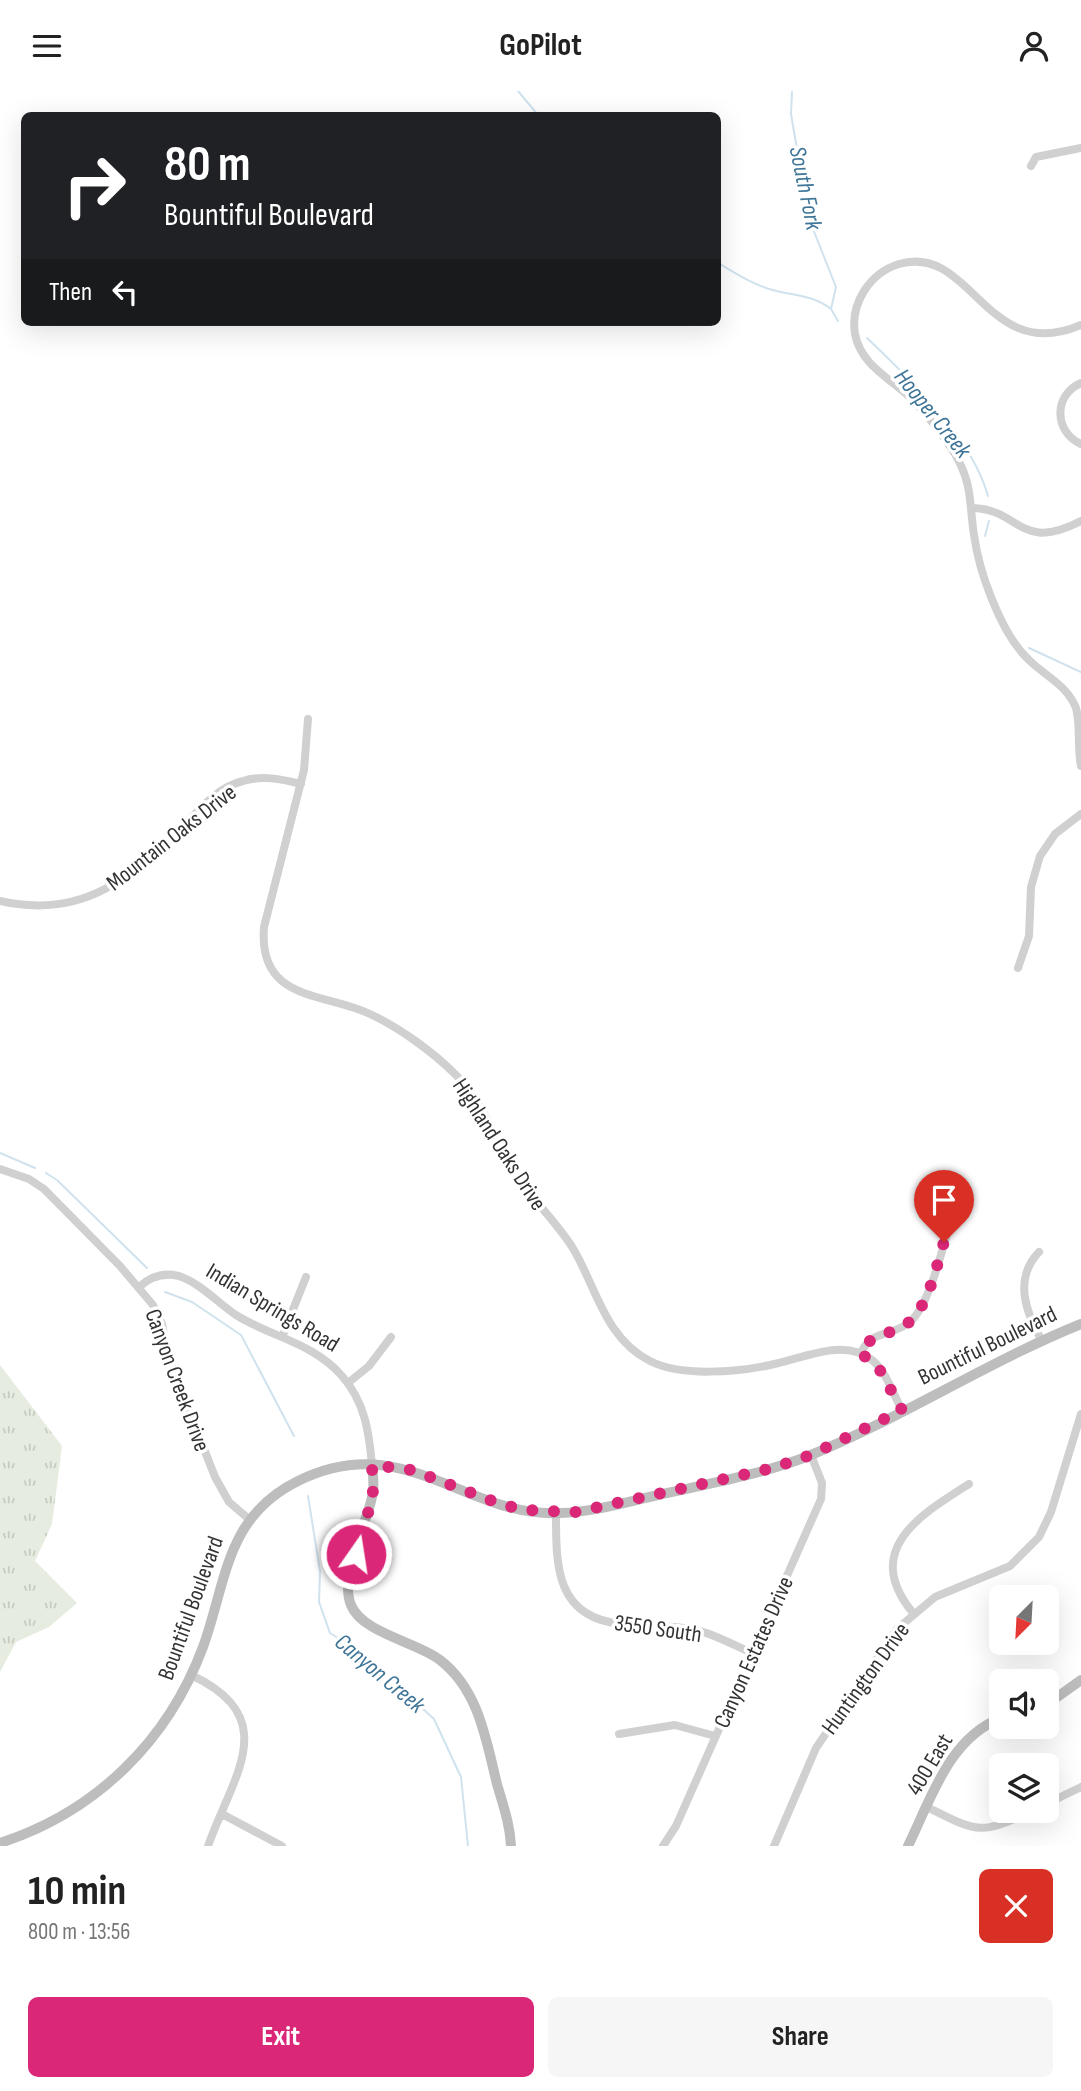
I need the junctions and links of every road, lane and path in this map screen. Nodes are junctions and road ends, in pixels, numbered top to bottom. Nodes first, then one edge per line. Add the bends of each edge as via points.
1 (1081, 148) edge
2 (1031, 166) dead end
3 (1081, 325) edge
4 (1081, 383) edge
5 (1081, 444) edge
6 (972, 507) junction
7 (1081, 521) edge
8 (308, 719) dead end
9 (1081, 766) edge
10 (301, 784) junction
11 (1081, 814) edge
12 (0, 901) edge
13 (1018, 968) dead end
14 (0, 1169) edge
15 (951, 1220) dead end
16 (1039, 1252) dead end
17 (306, 1277) dead end
18 (139, 1287) junction
19 (1081, 1324) edge
20 (391, 1336) dead end
21 (282, 1337) junction
22 (1042, 1341) junction
23 (860, 1353) junction
24 (348, 1383) junction
25 (902, 1410) junction
26 (1081, 1414) edge
27 (811, 1455) junction
28 (372, 1465) junction
29 (969, 1484) dead end
30 (556, 1513) junction
31 (250, 1520) junction
32 (913, 1613) junction
33 (752, 1653) junction
34 (191, 1675) junction
35 (1081, 1680) edge
36 (1059, 1696) edge
37 (989, 1724) edge
38 (619, 1734) dead end
39 (716, 1736) junction
40 (1081, 1787) edge
41 (1059, 1798) edge
42 (927, 1807) junction
43 (222, 1814) junction
44 (1006, 1823) edge
45 (0, 1843) edge
46 (208, 1846) edge
47 (282, 1846) edge
48 (511, 1846) edge
49 (663, 1846) edge
50 (774, 1846) edge
51 (908, 1846) edge

1 - 2 street via 1036,157
3 - 6 street via 1051,333 1018,328 995,316 951,273 923,262 884,271 863,292 855,320 860,348 940,432 964,472
4 - 5 street via 1064,397 1060,415 1067,434
6 - 7 street via 992,509 1019,527 1038,532 1058,531
6 - 9 street via 978,557 1003,622 1022,653 1062,687 1074,705 1080,723
8 - 10 street, Highland Oaks Drive
10 - 12 street, Mountain Oaks Drive via 258,778 225,788 136,871 92,896 44,905
10 - 23 street, Highland Oaks Drive via 264,927 273,968 303,995 378,1017 461,1080 522,1181 573,1248 622,1341 651,1362 687,1371 769,1366 840,1349
11 - 13 street via 1055,834 1036,864 1030,936
14 - 18 street, Canyon Creek Drive via 44,1189
15 - 23 street via 917,1313 904,1326 871,1338
16 - 22 street via 1028,1266 1024,1294
17 - 21 street
18 - 21 street, Indian Springs Road via 152,1277 180,1277 236,1315
18 - 31 street, Canyon Creek Drive via 162,1324 169,1360 215,1477 229,1502
19 - 22 main road, Bountiful Boulevard
20 - 24 street via 369,1366
21 - 24 street, Indian Springs Road via 316,1353
22 - 25 main road, Bountiful Boulevard
23 - 25 street via 877,1365
24 - 28 street, Indian Springs Road via 366,1418
25 - 27 main road, Bountiful Boulevard
26 - 32 street, Huntington Drive via 1051,1512 1033,1545 1010,1566 950,1589
27 - 30 main road, Bountiful Boulevard via 734,1478 597,1509
27 - 33 street, Canyon Estates Drive via 821,1477 822,1494
28 - 30 main road, Bountiful Boulevard via 412,1470 495,1502
28 - 31 main road, Bountiful Boulevard via 336,1468 301,1479 273,1497
28 - 48 main road, Indian Springs Road via 373,1496 349,1586 352,1607 371,1626 439,1660 467,1690 480,1721
29 - 32 street via 922,1514 899,1543 894,1576
30 - 33 street, 3550 South via 558,1575 569,1596 586,1612 615,1623 697,1630
31 - 34 main road, Bountiful Boulevard via 228,1558 217,1607
32 - 50 street, Huntington Drive via 883,1646 816,1748
33 - 39 street, Canyon Estates Drive
34 - 43 street via 223,1693 244,1725 243,1761
34 - 45 main road, Bountiful Boulevard via 161,1727 116,1778 54,1820
35 - 36 main road
37 - 42 main road, 400 East via 959,1748
38 - 39 street via 676,1725
39 - 49 street, Canyon Estates Drive
40 - 41 street
42 - 44 street via 971,1828 983,1830
42 - 51 main road, 400 East
43 - 46 street
43 - 47 street

